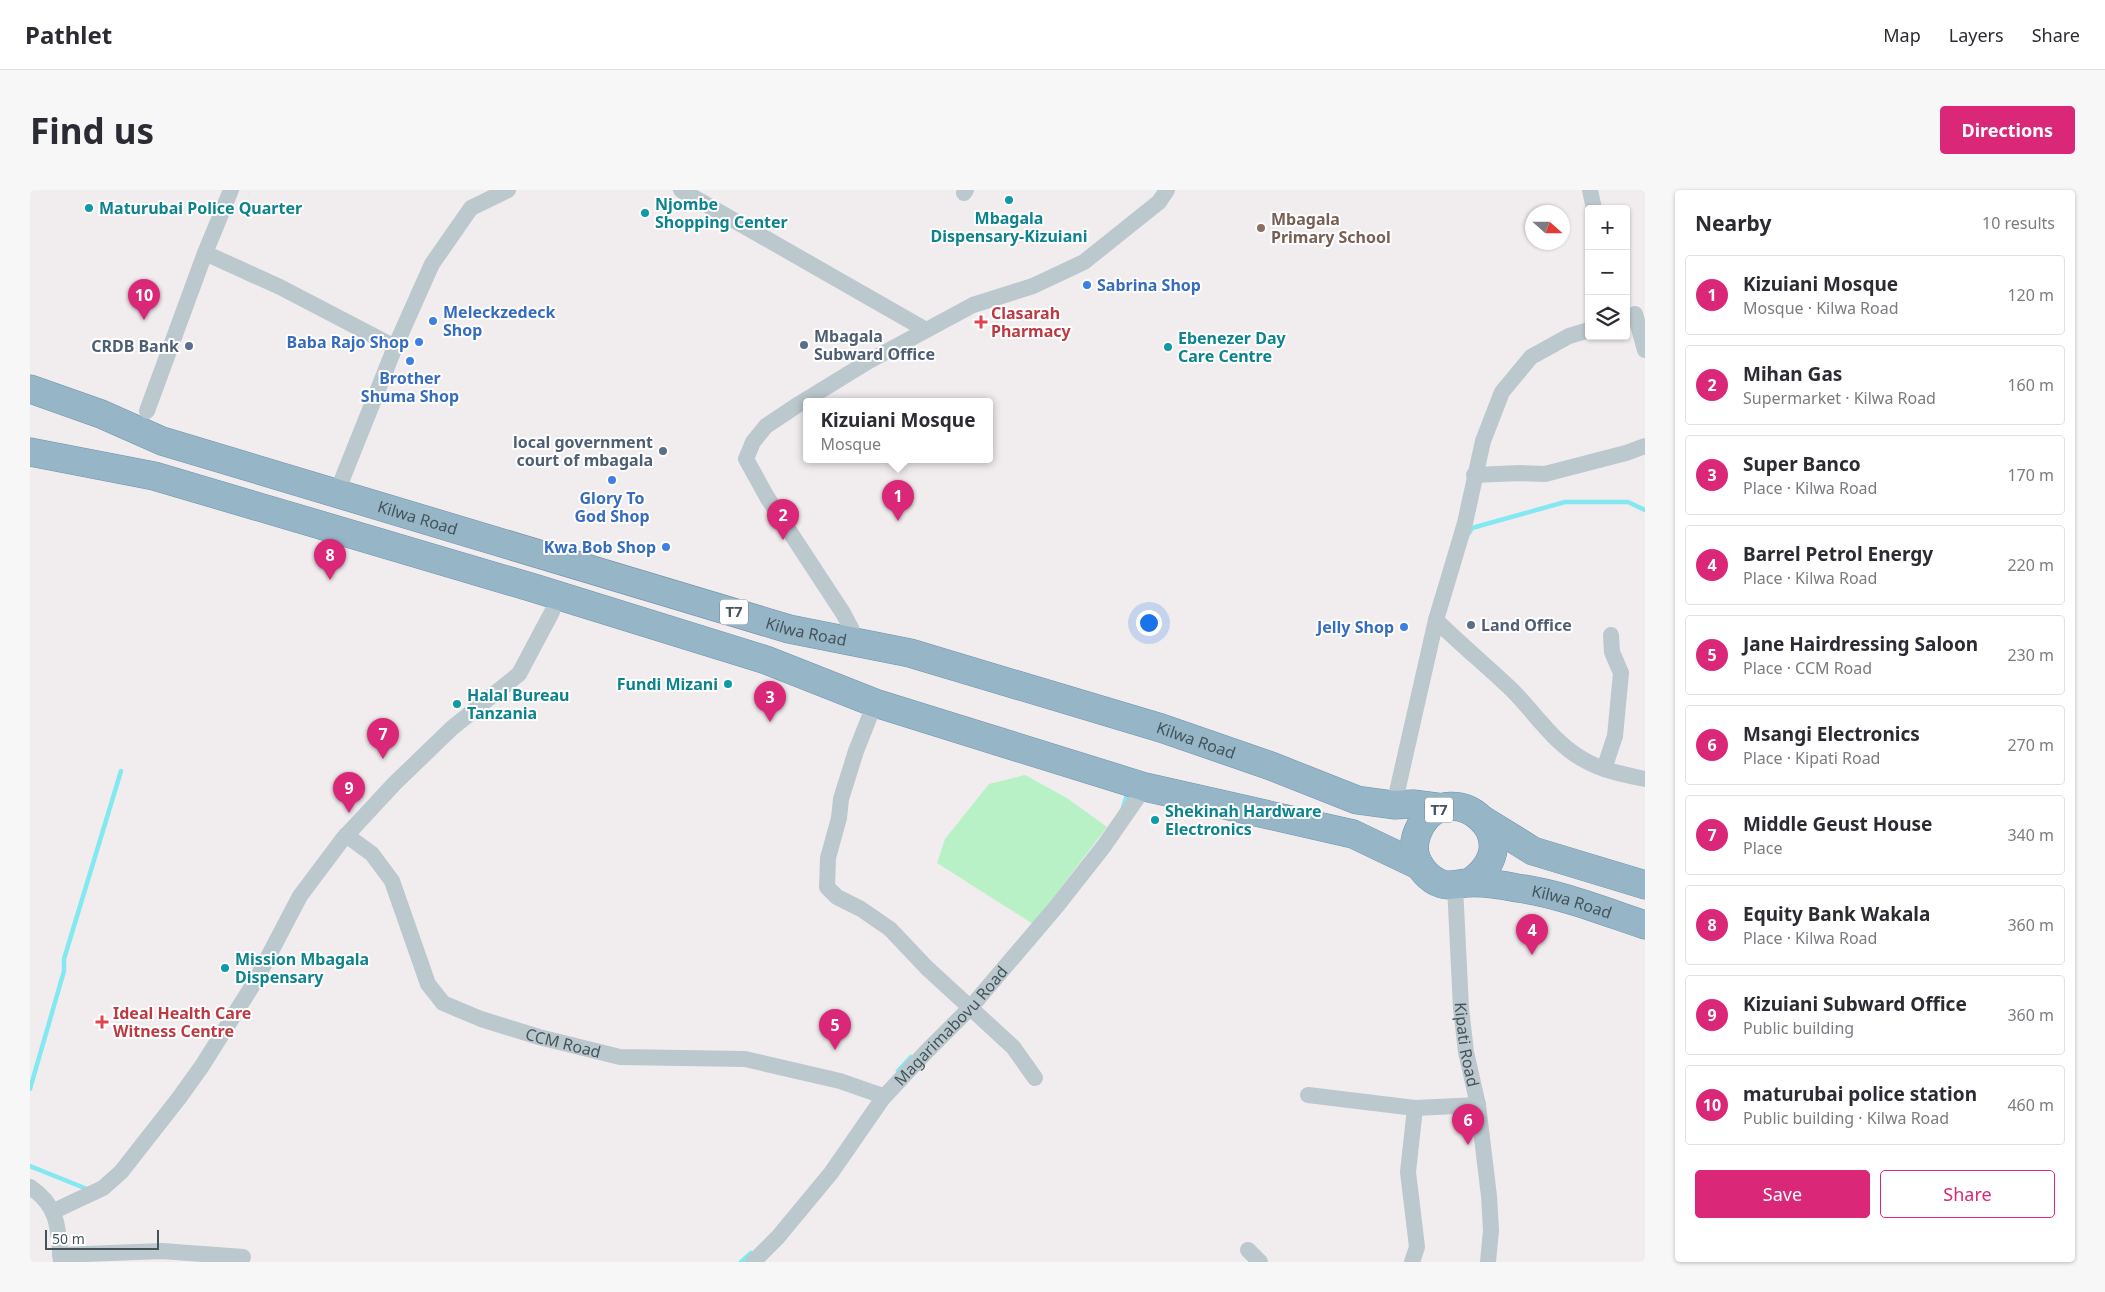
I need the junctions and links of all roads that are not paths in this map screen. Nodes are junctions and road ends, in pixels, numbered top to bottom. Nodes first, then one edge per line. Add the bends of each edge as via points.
1 (231, 190) edge
2 (508, 190) edge
3 (682, 190) edge
4 (1167, 190) edge
5 (1590, 190) edge
6 (1593, 205) edge
7 (205, 253) junction
8 (1635, 315) edge
9 (926, 330) junction
10 (1585, 331) edge
11 (395, 347) junction
12 (1645, 350) edge
13 (30, 389) edge
14 (810, 398) edge
15 (803, 402) edge
16 (147, 410) dead end
17 (1645, 446) edge
18 (30, 452) edge
19 (1474, 475) junction
20 (337, 492) junction
21 (552, 612) dead end
22 (1436, 620) junction
23 (1610, 635) dead end
24 (854, 641) junction
25 (875, 703) junction
26 (1604, 768) junction
27 (1645, 779) edge
28 (1145, 787) junction
29 (1394, 805) junction
30 (1444, 808) junction
31 (1483, 820) junction
32 (346, 835) junction
33 (1420, 866) junction
34 (1462, 884) junction
35 (1645, 885) edge
36 (1645, 925) edge
37 (971, 1007) junction
38 (1035, 1078) dead end
39 (1308, 1095) dead end
40 (883, 1098) junction
41 (1478, 1105) junction
42 (1415, 1108) junction
43 (30, 1187) edge
44 (54, 1211) junction
45 (1248, 1250) dead end
46 (243, 1257) dead end
47 (61, 1258) edge
48 (753, 1262) edge
49 (1260, 1262) edge
50 (1412, 1262) edge
51 (1488, 1262) edge

1 - 7 street
2 - 11 street via 471,208 432,264
3 - 9 street
4 - 9 street via 1159,202 1084,262 1034,286 977,303
5 - 6 street
7 - 11 street via 280,287
7 - 16 street
8 - 12 street
9 - 14 street via 869,360
10 - 19 street via 1531,356 1519,369 1502,392 1482,441
11 - 20 street
13 - 20 highway, Kilwa Road / T7 via 101,414 162,441
15 - 24 street via 766,426 746,459 766,496 843,613
17 - 19 street via 1545,474
18 - 25 highway, T7 via 154,476 537,589 766,660
19 - 22 street via 1466,523
20 - 24 highway, Kilwa Road / T7 via 789,628
21 - 32 street via 519,674 452,728
22 - 26 street via 1510,689 1564,747 1587,762
22 - 29 street
23 - 26 street via 1620,673 1615,736
24 - 29 highway, Kilwa Road / T7 via 910,653 1161,728 1357,800
25 - 28 highway, T7
25 - 37 street via 841,799 828,858 827,887 837,897 890,929
26 - 27 street
28 - 33 highway, T7 via 1353,834
28 - 37 street, Magarimabovu Road via 1056,907
29 - 30 highway, Kilwa Road / T7
30 - 31 highway, T7 via 1472,811
30 - 33 highway, T7 via 1433,812 1417,831 1415,855
31 - 34 highway via 1491,832 1492,859 1481,874
31 - 35 highway, T7 via 1534,851
32 - 40 street, CCM Road via 372,854 392,881 428,984 443,1003 539,1037 620,1057 745,1059 840,1081
32 - 44 street via 300,896 256,980 179,1098 121,1172 103,1188
33 - 34 highway, T7 via 1441,884
34 - 36 highway, Kilwa Road / T7 via 1543,892
34 - 41 street, Kipati Road via 1461,1008 1466,1052
37 - 38 street via 1013,1047
37 - 40 street, Magarimabovu Road
39 - 42 street
40 - 48 street, Magarimabovu Road via 831,1173
41 - 42 street
41 - 51 street, Kipati Road via 1489,1196 1491,1230
42 - 50 street via 1408,1172 1416,1248
43 - 44 street
44 - 47 street
45 - 49 street
46 - 47 street via 162,1251

